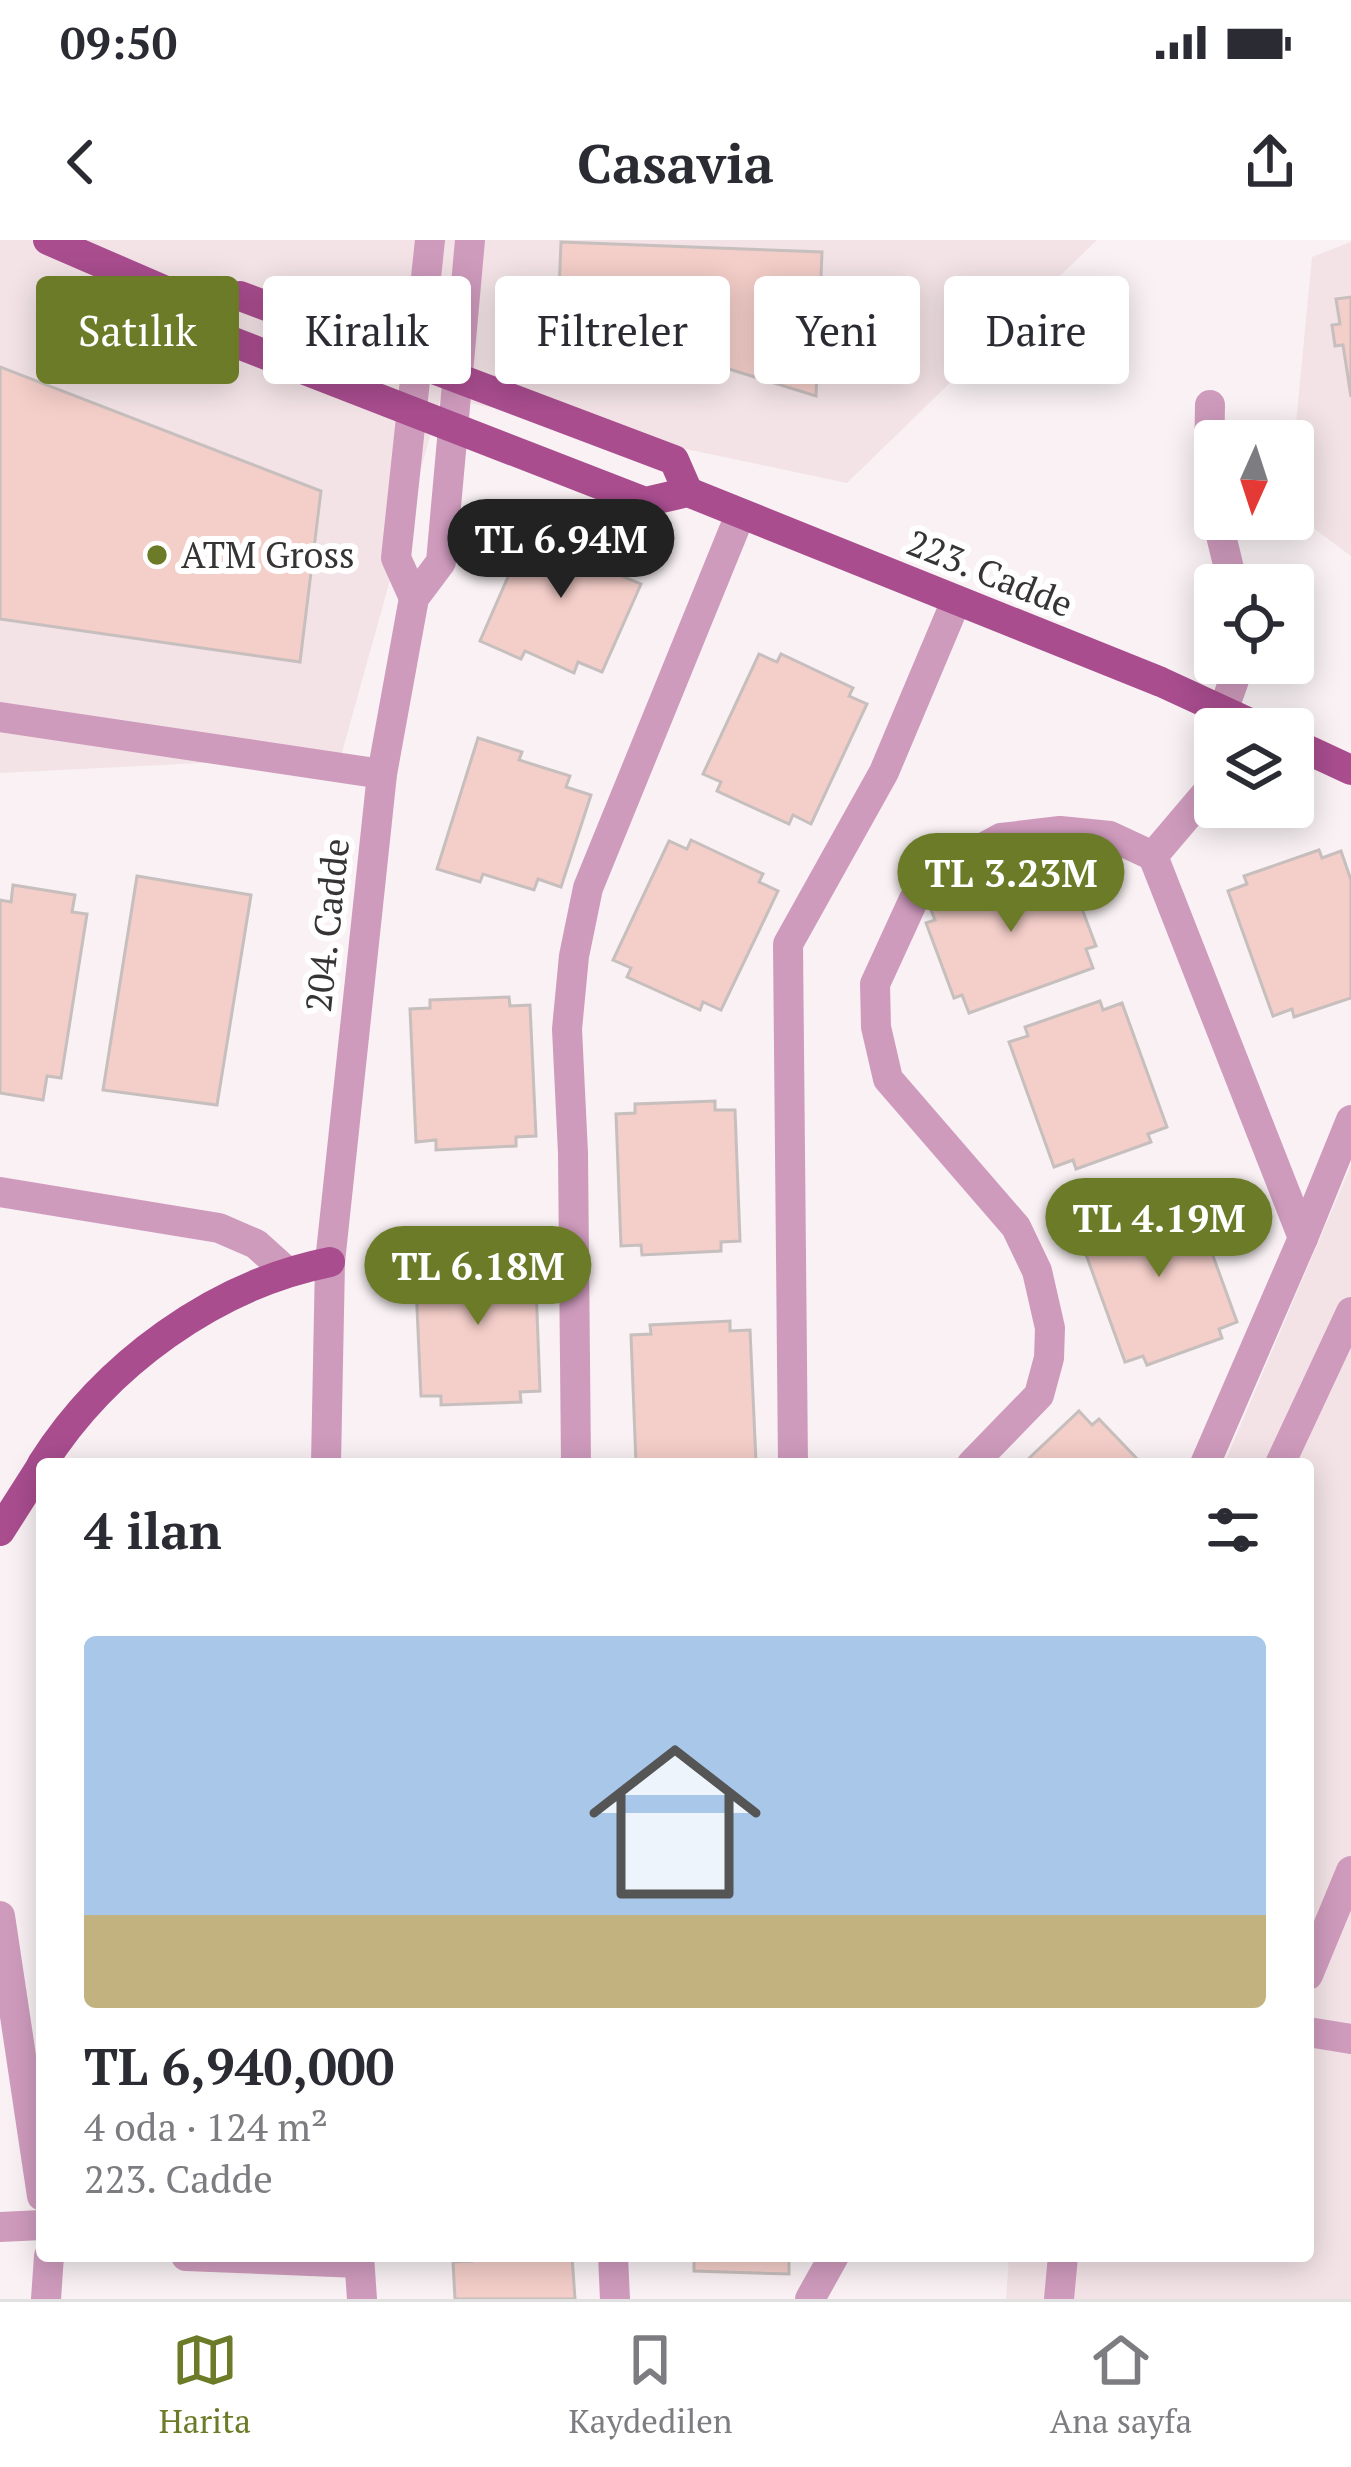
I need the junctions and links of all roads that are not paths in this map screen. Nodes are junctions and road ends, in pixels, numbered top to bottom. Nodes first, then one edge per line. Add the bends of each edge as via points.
1 (48, 240) edge
2 (430, 240) edge
3 (470, 240) edge
4 (131, 276) edge
5 (426, 276) edge
6 (467, 276) edge
7 (239, 344) edge
8 (415, 384) edge
9 (457, 384) edge
10 (471, 384) edge
11 (1210, 405) dead end
12 (412, 411) junction
13 (1210, 420) edge
14 (453, 428) junction
15 (688, 492) junction
16 (740, 515) junction
17 (414, 598) junction
18 (956, 601) junction
19 (1216, 708) edge
20 (0, 717) edge
21 (1314, 753) edge
22 (1351, 770) edge
23 (382, 774) junction
24 (1194, 808) edge
25 (1153, 856) junction
26 (1351, 1120) edge
27 (0, 1192) edge
28 (1303, 1238) junction
29 (330, 1262) junction
30 (286, 1271) junction
31 (1351, 1312) edge
32 (46, 1458) edge
33 (326, 1458) edge
34 (576, 1458) edge
35 (793, 1458) edge
36 (978, 1458) edge
37 (1208, 1458) edge
38 (1283, 1458) edge
39 (36, 1474) edge
40 (0, 1531) edge
41 (1351, 1871) edge
42 (0, 1916) edge
43 (1314, 1960) edge
44 (1314, 2033) edge
45 (1351, 2039) edge
46 (36, 2157) edge
47 (36, 2225) edge
48 (0, 2227) edge
49 (49, 2262) edge
50 (359, 2262) edge
51 (613, 2262) edge
52 (831, 2262) edge
53 (1062, 2262) edge
54 (46, 2299) edge
55 (362, 2299) edge
56 (615, 2299) edge
57 (810, 2299) edge
58 (1059, 2299) edge

1 - 4 main road, 223. Cadde
2 - 5 street, 204. Cadde
3 - 6 street, 204. Cadde
7 - 12 main road, 223. Cadde
8 - 12 street, 204. Cadde
9 - 14 street, 204. Cadde
10 - 15 main road, 223. Cadde via 674,460
11 - 13 street
12 - 14 main road, 223. Cadde
12 - 17 street, 204. Cadde via 396,558
14 - 15 main road, 223. Cadde via 645,502
14 - 17 street, 204. Cadde via 441,562
15 - 16 main road, 223. Cadde
16 - 18 main road, 223. Cadde
16 - 34 street via 589,887 574,956 567,1029
17 - 23 street, 204. Cadde
18 - 19 main road, 223. Cadde
18 - 35 street via 884,772 788,944
20 - 23 street
21 - 22 main road
23 - 29 street, 204. Cadde
24 - 25 street
25 - 28 street
25 - 36 street via 1110,836 1001,838 944,869 914,898 875,984 888,1079 1016,1227 1050,1328 1039,1395
26 - 28 street
27 - 30 street via 219,1228 256,1244
28 - 37 street
29 - 30 main road
29 - 33 street, 204. Cadde
30 - 32 main road via 219,1301 145,1352 86,1402
31 - 38 street
39 - 40 main road
41 - 43 street
42 - 46 street
44 - 45 street
47 - 48 street
49 - 54 street
50 - 55 street
51 - 56 street
52 - 57 street
53 - 58 street

